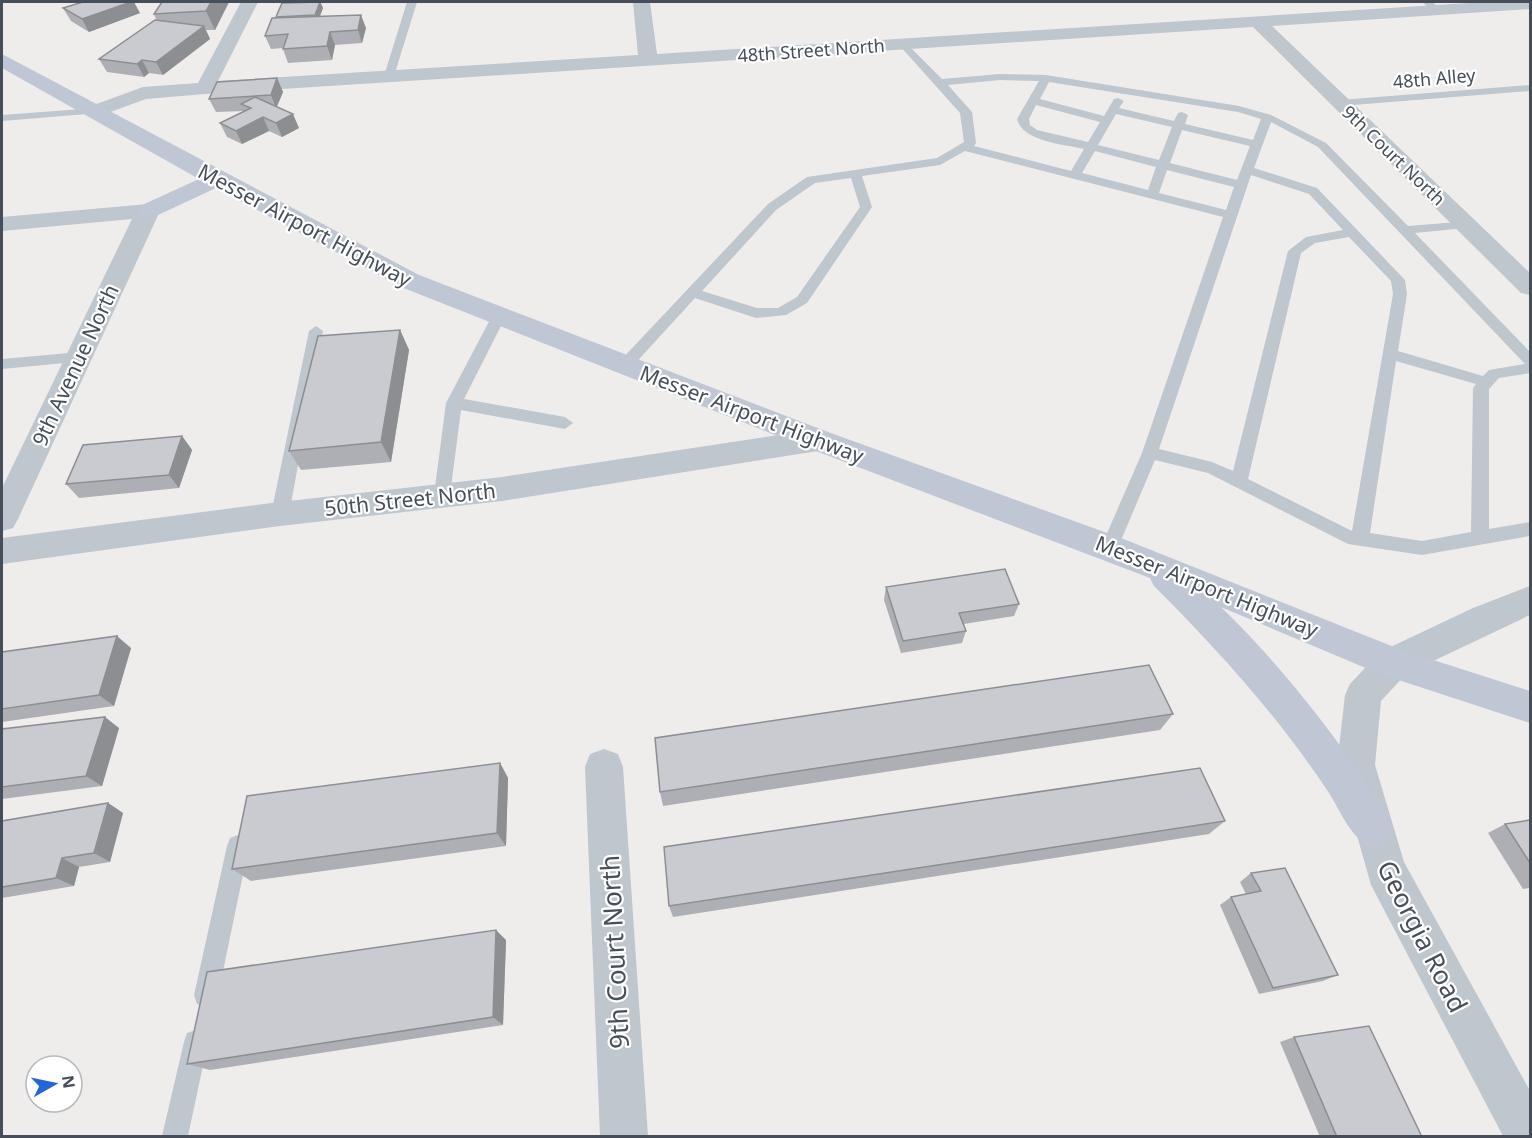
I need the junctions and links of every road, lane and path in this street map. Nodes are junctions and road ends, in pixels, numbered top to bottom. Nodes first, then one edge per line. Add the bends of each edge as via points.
1 (249, 2) edge
2 (412, 2) edge
3 (641, 2) edge
4 (1530, 4) edge
5 (1431, 6) edge
6 (1258, 22) junction
7 (904, 44) junction
8 (2, 60) edge
9 (648, 60) junction
10 (389, 76) junction
11 (1046, 78) junction
12 (939, 83) junction
13 (205, 88) junction
14 (1530, 88) edge
15 (1514, 89) junction
16 (1123, 92) junction
17 (1033, 101) junction
18 (1530, 102) edge
19 (1187, 103) junction
20 (1340, 103) junction
21 (95, 111) junction
22 (1110, 115) junction
23 (1267, 117) junction
24 (2, 118) edge
25 (1178, 126) junction
26 (1256, 144) junction
27 (964, 147) junction
28 (1092, 147) junction
29 (1164, 165) junction
30 (1246, 170) junction
31 (856, 175) junction
32 (1076, 175) junction
33 (216, 179) junction
34 (1241, 185) junction
35 (1152, 195) junction
36 (148, 211) junction
37 (1230, 215) junction
38 (2, 224) edge
39 (1465, 224) junction
40 (1405, 230) junction
41 (1353, 232) junction
42 (1530, 287) edge
43 (692, 292) junction
44 (499, 316) junction
45 (316, 331) dead end
46 (1390, 354) junction
47 (80, 357) junction
48 (1530, 360) edge
49 (2, 364) edge
50 (625, 365) junction
51 (1530, 368) edge
52 (1486, 382) junction
53 (454, 403) junction
54 (565, 423) dead end
55 (818, 441) junction
56 (1150, 453) junction
57 (1239, 482) junction
58 (442, 495) junction
59 (280, 514) junction
60 (2, 519) edge
61 (1530, 530) edge
62 (1360, 538) junction
63 (1480, 538) junction
64 (1110, 547) junction
65 (2, 551) edge
66 (1154, 564) junction
67 (1530, 600) edge
68 (1393, 663) junction
69 (1530, 707) edge
70 (604, 767) dead end
71 (242, 829) edge
72 (1374, 829) junction
73 (175, 1137) edge
74 (624, 1137) edge
75 (1529, 1137) edge

1 - 13 street
2 - 10 lane
3 - 9 street
4 - 5 street, 48th Street North
5 - 6 street, 48th Street North
6 - 7 street, 48th Street North
6 - 20 street, 9th Court North
7 - 9 street, 48th Street North
7 - 12 lane
8 - 21 main road, Messer Airport Highway
9 - 10 street, 48th Street North
10 - 13 street, 48th Street North
11 - 12 lane via 1000,77
11 - 16 lane
11 - 17 lane
12 - 27 lane via 966,112 970,143
13 - 21 street, 48th Street North via 143,93
14 - 15 lane, 48th Alley
15 - 18 lane
15 - 20 lane, 48th Alley
16 - 19 lane
16 - 22 lane
17 - 22 lane
17 - 28 lane via 1023,119 1025,127
19 - 23 lane via 1239,109
19 - 25 lane
20 - 39 street, 9th Court North
21 - 24 lane
21 - 33 main road, Messer Airport Highway
22 - 25 lane
22 - 28 lane
23 - 26 lane
23 - 40 lane via 1322,145
25 - 26 lane
25 - 29 lane
26 - 30 lane
27 - 31 lane via 940,161
27 - 32 lane
28 - 29 lane
28 - 32 lane
29 - 34 lane
29 - 35 lane
30 - 34 lane
30 - 41 lane via 1313,191
31 - 43 lane via 811,180 772,207
31 - 43 lane via 866,207 801,300 781,312 756,313
32 - 35 lane
33 - 36 main road
33 - 44 main road, Messer Airport Highway via 410,281
34 - 37 lane
35 - 37 lane
36 - 38 street
36 - 47 street, 9th Avenue North
37 - 56 lane
39 - 40 lane
39 - 42 street, 9th Court North
40 - 48 lane
41 - 46 lane via 1398,280 1400,294
41 - 57 lane via 1311,240 1295,251
43 - 50 lane
44 - 50 main road, Messer Airport Highway
44 - 53 lane
45 - 59 lane
46 - 52 lane
46 - 62 lane
47 - 49 lane
47 - 60 street, 9th Avenue North
50 - 55 main road, Messer Airport Highway
51 - 52 lane via 1494,374
52 - 63 lane via 1481,388
53 - 54 lane
53 - 58 lane
55 - 58 street, 50th Street North
55 - 64 main road, Messer Airport Highway
56 - 57 lane via 1212,468
56 - 64 lane
57 - 62 lane via 1348,537
58 - 59 street, 50th Street North
59 - 65 street, 50th Street North
61 - 63 lane
62 - 63 lane via 1422,548
64 - 66 main road, Messer Airport Highway
66 - 68 main road, Messer Airport Highway
66 - 72 main road via 1235,644 1341,777
67 - 68 street
68 - 69 main road, Messer Airport Highway
68 - 72 street, Georgia Road via 1363,695 1356,765
70 - 74 street, 9th Court North
71 - 73 lane
72 - 75 street, Georgia Road via 1386,870

